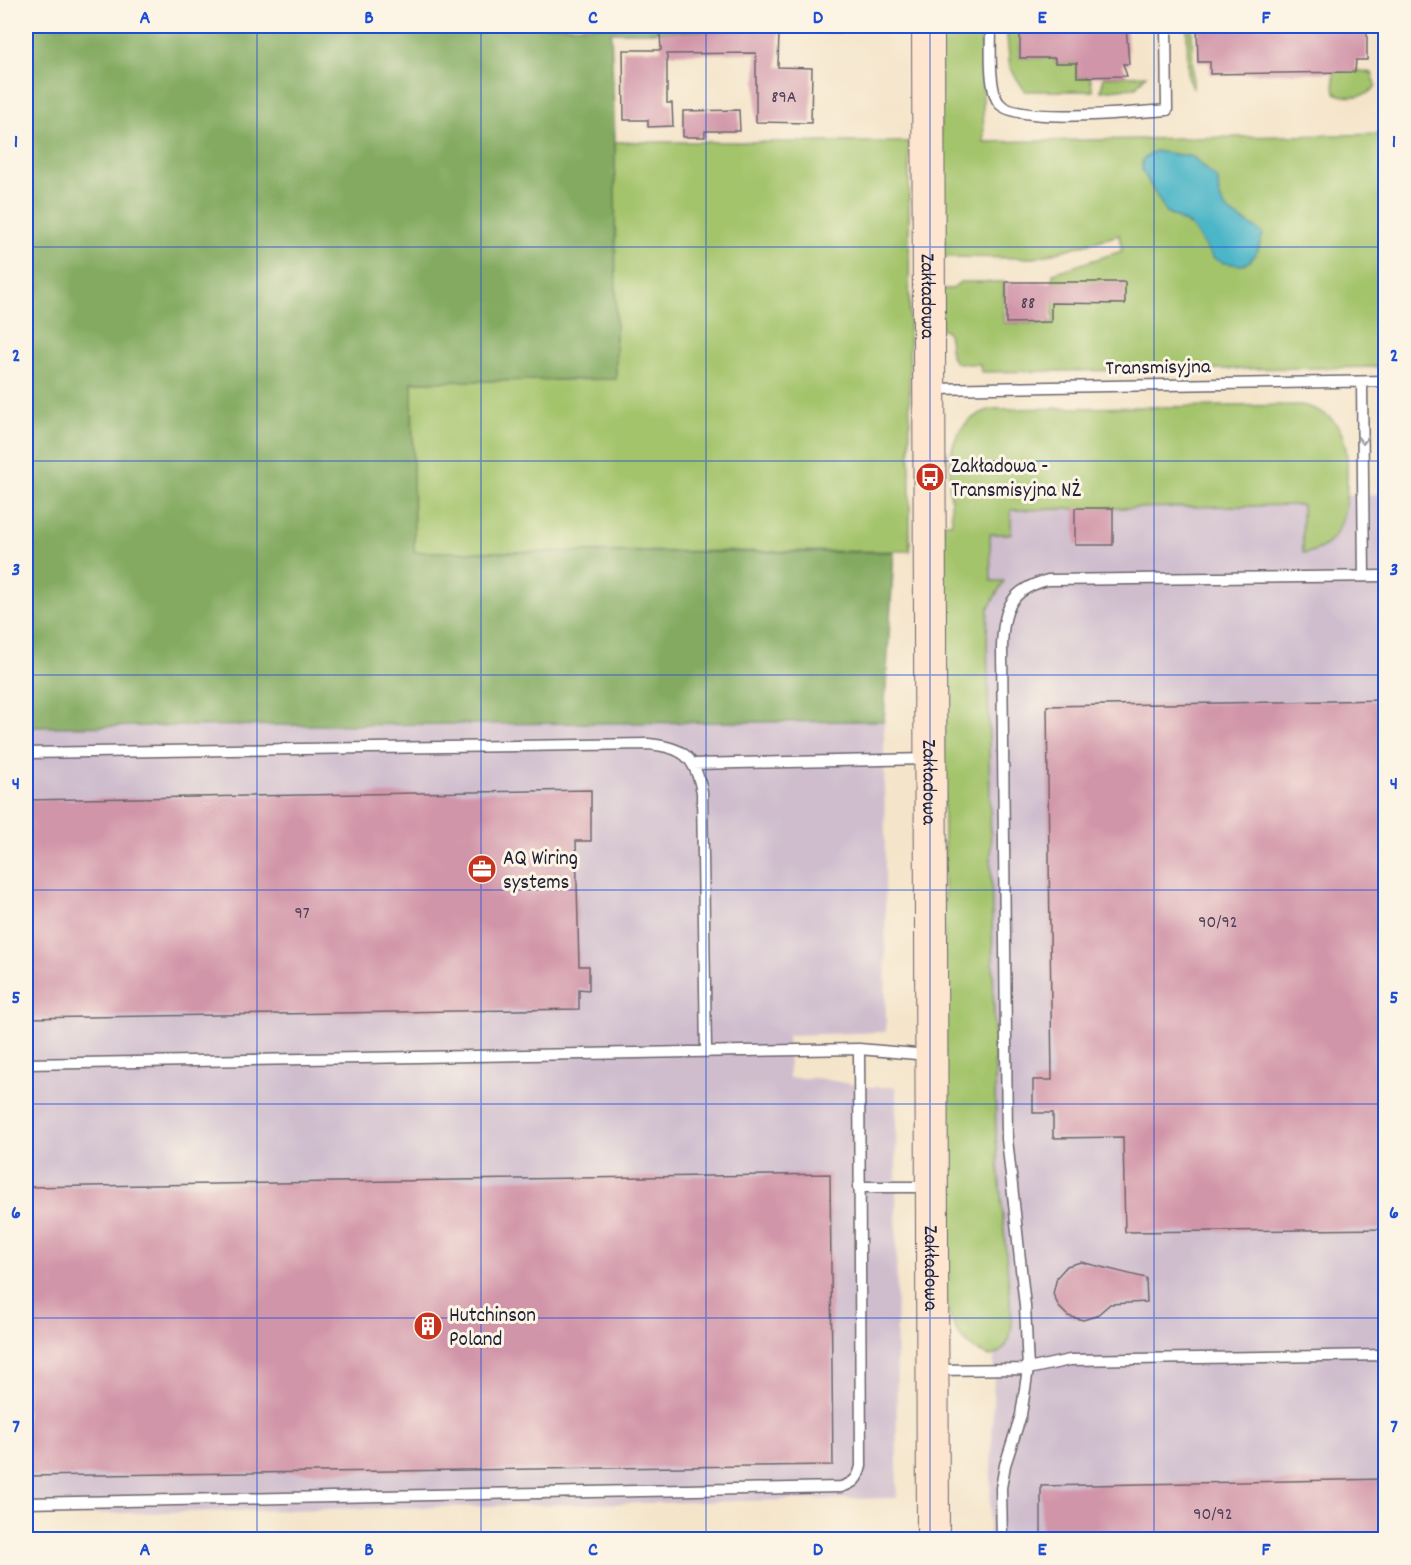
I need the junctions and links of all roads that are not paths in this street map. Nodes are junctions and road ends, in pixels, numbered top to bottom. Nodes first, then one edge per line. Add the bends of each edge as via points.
1 (928, 26) edge
2 (991, 26) edge
3 (1166, 26) edge
4 (1386, 381) edge
5 (1362, 382) junction
6 (930, 389) junction
7 (1364, 576) junction
8 (1386, 576) edge
9 (26, 753) edge
10 (929, 759) junction
11 (693, 764) junction
12 (859, 1049) junction
13 (706, 1051) junction
14 (930, 1056) junction
15 (26, 1064) edge
16 (858, 1187) junction
17 (932, 1187) junction
18 (1386, 1355) edge
19 (1028, 1369) junction
20 (932, 1370) junction
21 (26, 1503) edge
22 (933, 1539) edge
23 (1002, 1539) edge

1 - 6 street, Zakładowa
2 - 3 lane via 997,99 1010,112 1034,115 1167,110
4 - 5 lane, Transmisyjna
5 - 6 lane, Transmisyjna
5 -> 7 lane
6 - 10 street, Zakładowa
7 - 8 lane
7 - 19 lane via 1048,580 1030,585 1013,597 1003,626 1002,647 1007,1139
9 - 11 lane via 648,744 683,752
10 - 11 lane
10 - 14 street, Zakładowa
11 - 13 lane via 702,792
12 - 13 lane
12 - 14 lane
12 - 16 lane
13 - 15 lane
14 - 17 street, Zakładowa
16 - 17 lane
16 - 21 lane via 861,1466 851,1484
17 - 20 street, Zakładowa
18 - 19 lane via 1070,1360
19 - 20 lane
19 - 23 lane via 1021,1415 1001,1488
20 - 22 street, Zakładowa

